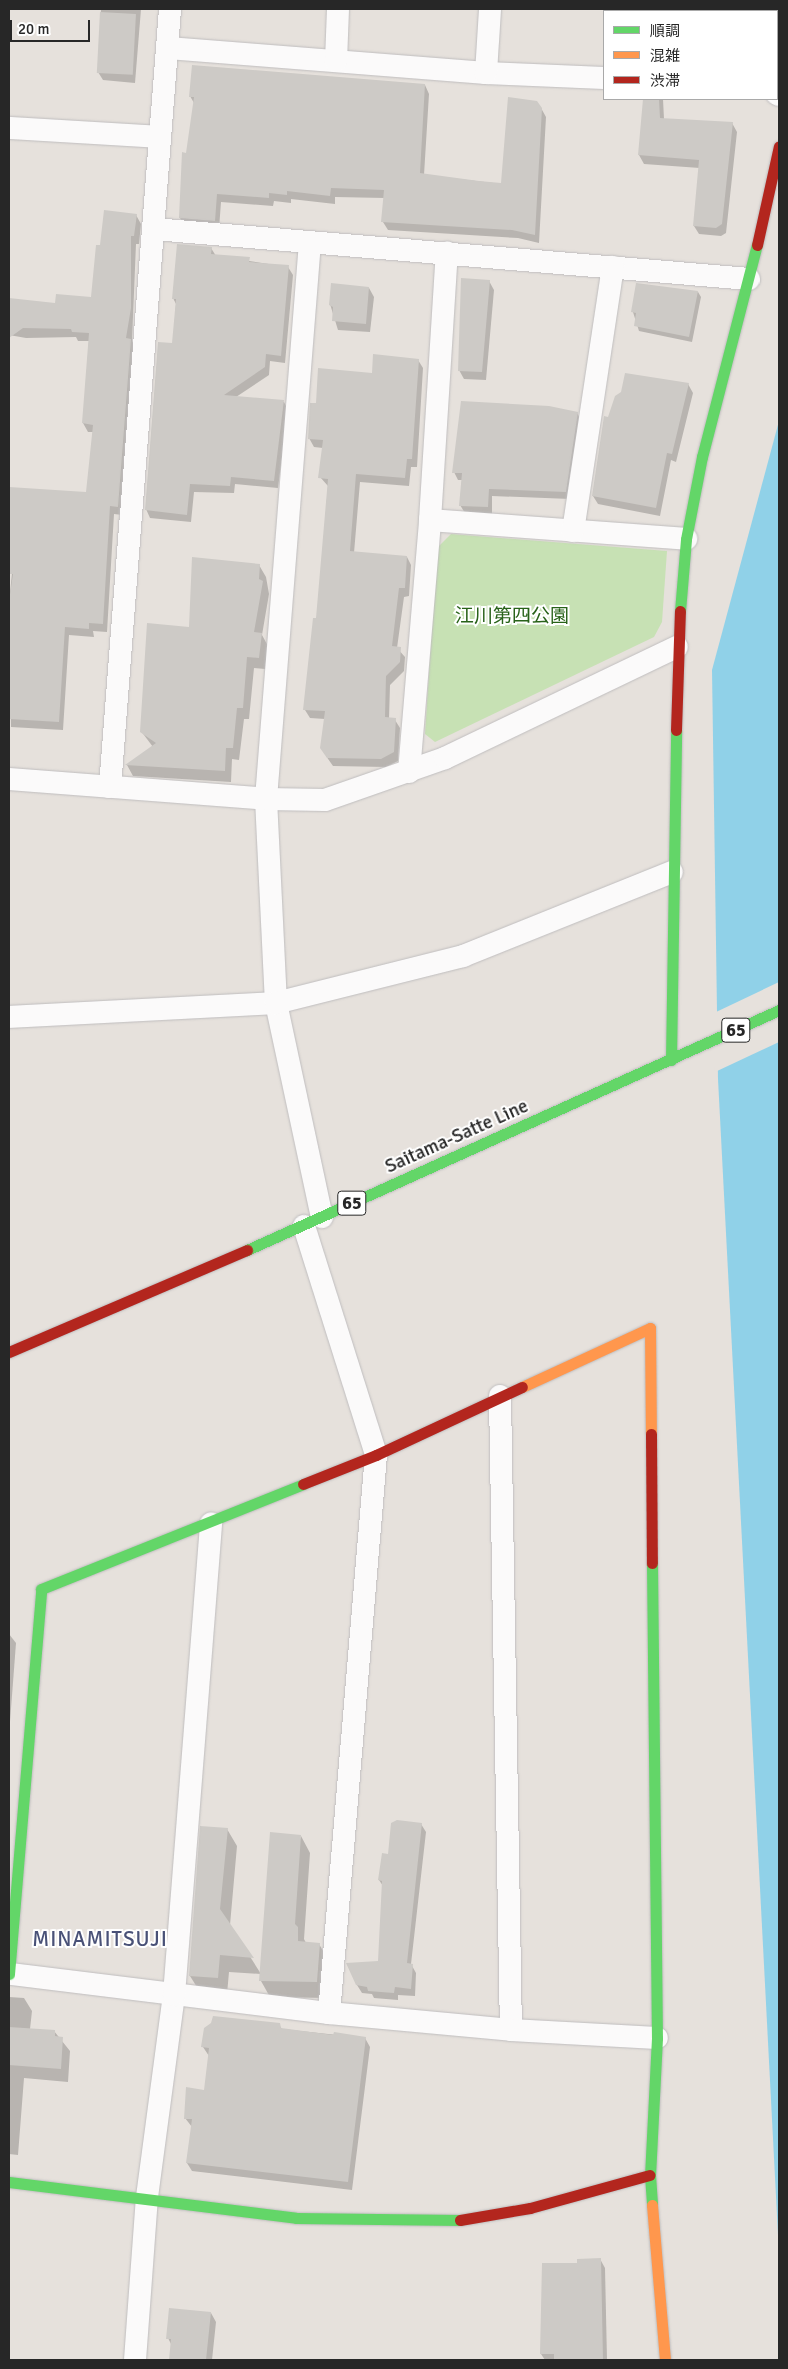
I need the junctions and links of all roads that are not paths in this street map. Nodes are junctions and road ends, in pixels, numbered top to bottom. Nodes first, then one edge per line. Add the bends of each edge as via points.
1 (170, 9) edge
2 (338, 9) edge
3 (490, 9) edge
4 (168, 48) junction
5 (336, 61) junction
6 (486, 74) junction
7 (603, 78) edge
8 (9, 128) edge
9 (158, 137) junction
10 (779, 146) edge
11 (154, 229) junction
12 (310, 242) junction
13 (447, 253) junction
14 (613, 267) junction
15 (748, 279) junction
16 (430, 520) junction
17 (573, 531) junction
18 (686, 539) junction
19 (677, 647) junction
20 (409, 772) junction
21 (9, 779) edge
22 (110, 786) junction
23 (266, 799) junction
24 (672, 872) junction
25 (276, 1003) junction
26 (779, 1010) edge
27 (9, 1017) edge
28 (671, 1060) junction
29 (313, 1222) junction
30 (9, 1352) edge
31 (500, 1396) junction
32 (376, 1455) junction
33 (210, 1523) junction
34 (10, 1974) edge
35 (174, 1995) junction
36 (329, 2013) junction
37 (511, 2030) junction
38 (657, 2038) junction
39 (650, 2175) junction
40 (9, 2182) edge
41 (147, 2197) junction
42 (135, 2360) edge
43 (665, 2360) edge

1 - 4 street
2 - 5 street
3 - 6 street
4 - 5 street
4 - 9 street
5 - 6 street
6 - 7 street
8 - 9 street
9 - 11 street
10 - 15 street
11 - 12 street
11 - 22 street
12 - 13 street
12 - 23 street
13 - 14 street
13 - 16 street
14 - 15 street
14 - 17 street
15 - 18 street via 702,456
16 - 17 street
16 - 20 street
17 - 18 street
18 - 19 street
19 - 20 street via 445,758
19 - 24 street
20 - 23 street via 325,800
21 - 22 street
22 - 23 street
23 - 25 street
24 - 25 street via 463,956
24 - 28 street
25 - 27 street
25 - 29 street
26 - 28 street, Saitama-Satte Line / 65
28 - 29 street, Saitama-Satte Line / 65
29 - 30 street, Saitama-Satte Line / 65
29 - 32 street
31 - 32 street
31 - 37 street
31 - 38 street via 650,1328
32 - 33 street
32 - 36 street
33 - 34 street via 41,1589
33 - 35 street
34 - 35 street
35 - 36 street
35 - 41 street
36 - 37 street
37 - 38 street
38 - 39 street
39 - 41 street via 530,2208 452,2220 296,2218
39 - 43 street
40 - 41 street
41 - 42 street

